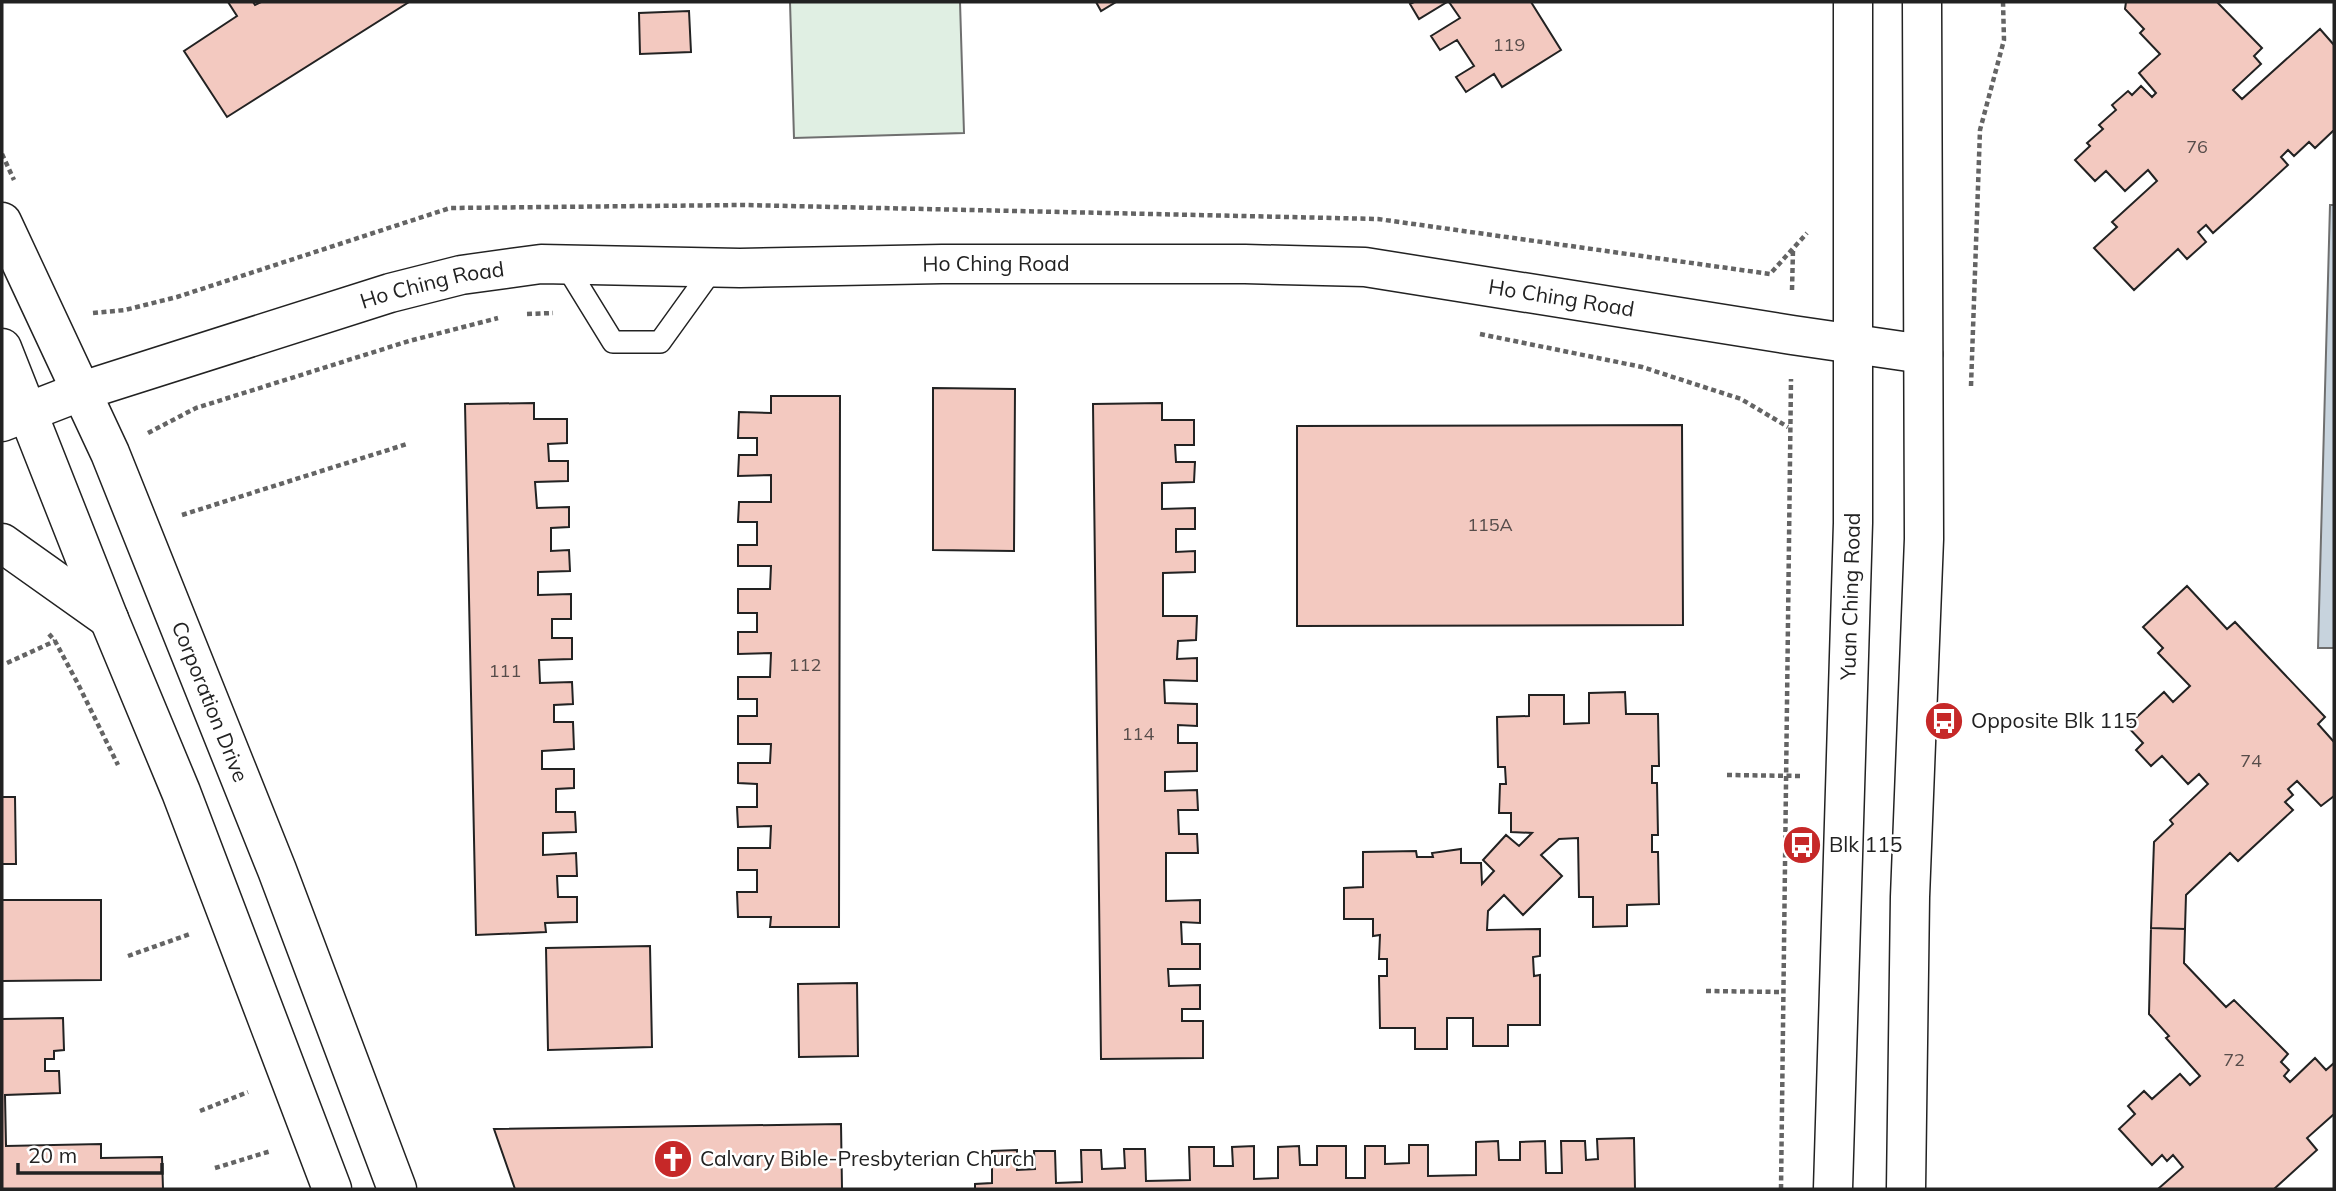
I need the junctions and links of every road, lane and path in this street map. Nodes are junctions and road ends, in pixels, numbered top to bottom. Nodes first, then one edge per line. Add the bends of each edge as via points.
1 (1853, 2) edge
2 (1922, 2) edge
3 (2, 222) edge
4 (565, 264) junction
5 (715, 267) junction
6 (595, 313) junction
7 (526, 314) dead end
8 (499, 317) dead end
9 (1471, 332) dead end
10 (1854, 344) junction
11 (2, 348) edge
12 (1923, 354) junction
13 (82, 391) junction
14 (15, 417) edge
15 (139, 437) dead end
16 (407, 444) dead end
17 (178, 517) dead end
18 (2, 543) edge
19 (109, 619) junction
20 (55, 641) dead end
21 (6, 663) dead end
22 (1727, 775) dead end
23 (1786, 776) junction
24 (1844, 777) junction
25 (230, 920) junction
26 (128, 956) dead end
27 (1706, 991) dead end
28 (1782, 992) junction
29 (257, 1088) dead end
30 (200, 1111) dead end
31 (279, 1148) dead end
32 (215, 1168) dead end
33 (332, 1189) edge
34 (397, 1189) edge
35 (1780, 1189) edge
36 (1833, 1189) edge
37 (1906, 1189) edge

1 - 10 street, Yuan Ching Road
2 - 12 street
3 - 13 street, Corporation Drive
4 - 5 street, Ho Ching Road
4 - 6 lane
4 - 13 street, Ho Ching Road via 461,275 390,293
5 - 6 lane via 660,342 613,342
5 - 10 street, Ho Ching Road via 1365,267
6 - 7 path
8 - 15 path via 196,408
9 - 23 path via 1642,366 1741,399 1788,428
10 - 12 street, Ho Ching Road
10 - 24 street, Yuan Ching Road
11 - 14 street
12 - 37 street via 1924,539 1910,897
13 - 14 street, Ho Ching Road
13 - 34 street, Corporation Drive via 277,870
14 - 19 street
16 - 17 path
18 - 19 street
19 - 25 street
20 - 21 path
22 - 23 path
23 - 24 path
23 - 28 path
24 - 36 street, Yuan Ching Road
25 - 26 path
25 - 33 street
27 - 28 path
28 - 35 path
29 - 30 path
31 - 32 path

